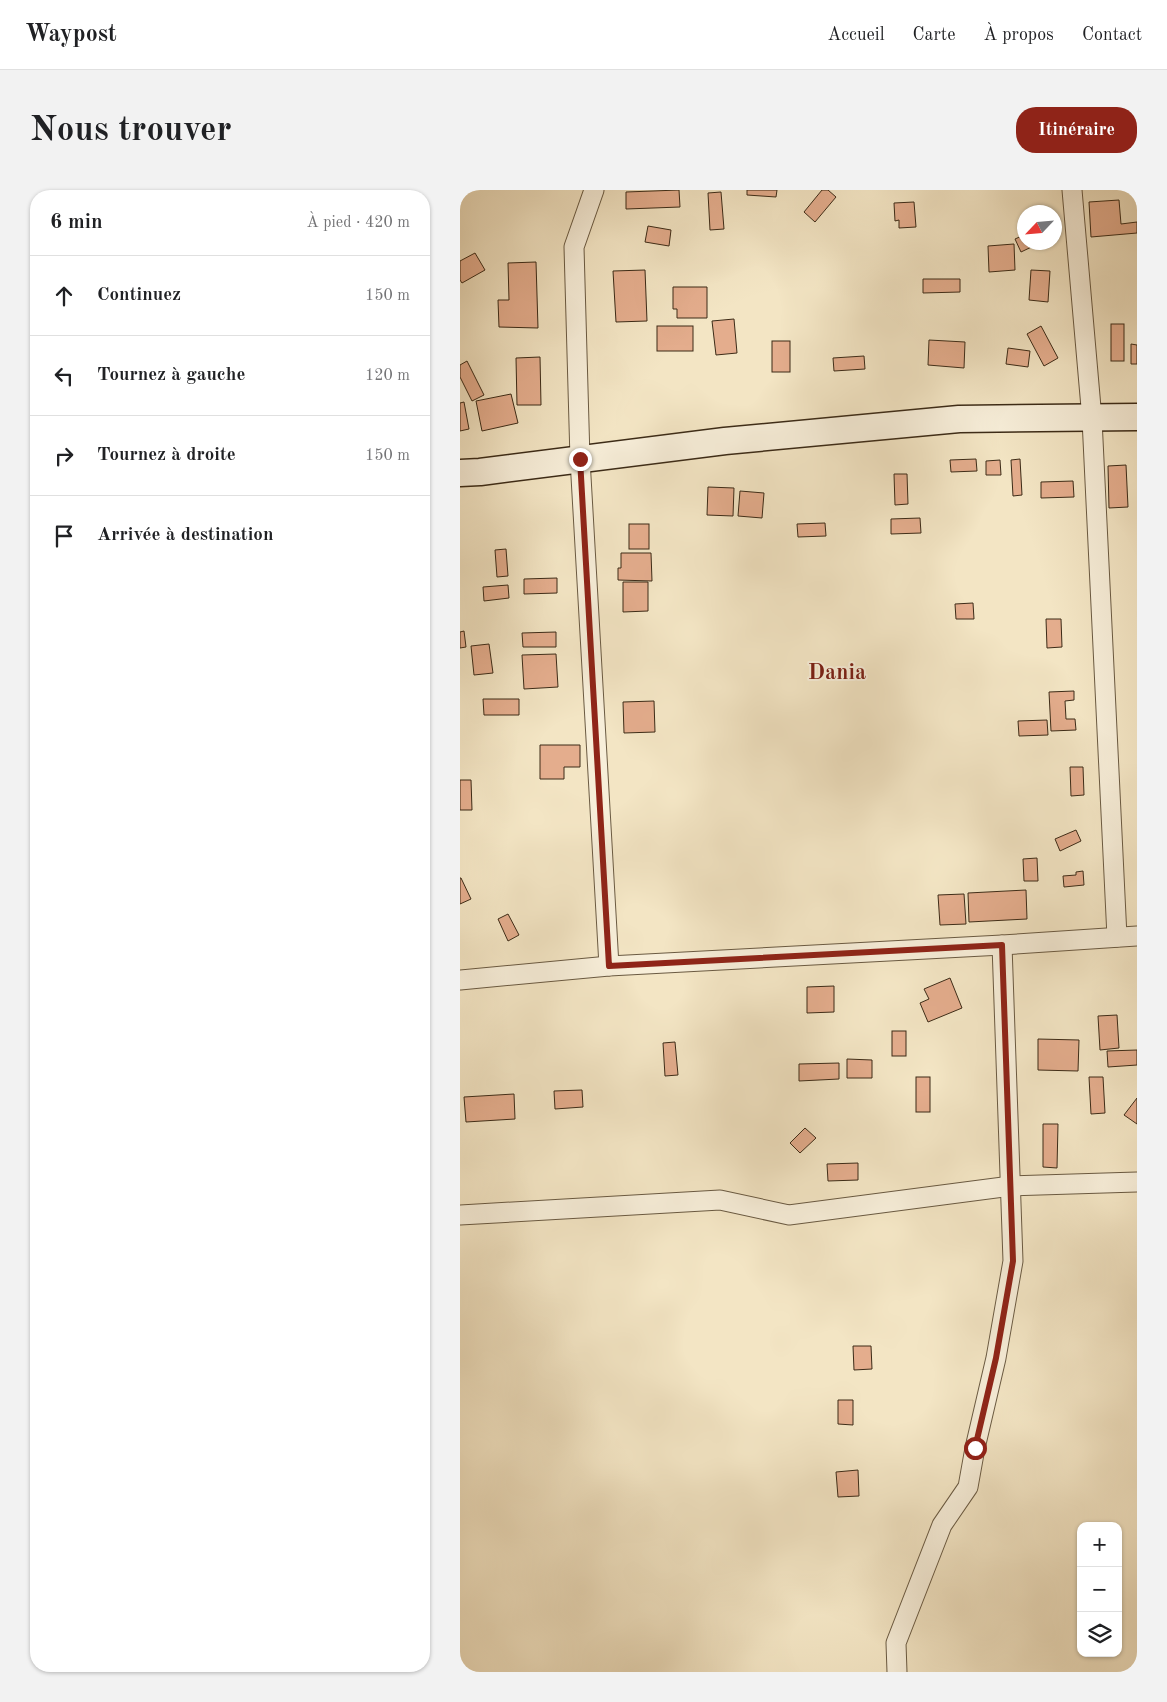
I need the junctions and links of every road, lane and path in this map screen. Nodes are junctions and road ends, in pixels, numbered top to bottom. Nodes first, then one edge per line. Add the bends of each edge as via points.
1 (594, 190) edge
2 (1072, 190) edge
3 (1137, 418) edge
4 (1092, 419) junction
5 (580, 459) junction
6 (460, 473) edge
7 (1137, 936) edge
8 (1117, 937) junction
9 (1002, 945) junction
10 (609, 966) junction
11 (460, 980) edge
12 (1137, 1182) edge
13 (1012, 1186) junction
14 (460, 1215) edge
15 (897, 1672) edge

1 - 5 street via 574,247
2 - 4 street
3 - 4 street
4 - 5 street via 959,419 725,441
4 - 8 street
5 - 6 street
5 - 10 street
7 - 8 street
8 - 9 street
9 - 10 street
9 - 13 street
10 - 11 street
12 - 13 street
13 - 14 street via 789,1215 720,1200
13 - 15 street via 1013,1261 968,1488 942,1525 896,1643

